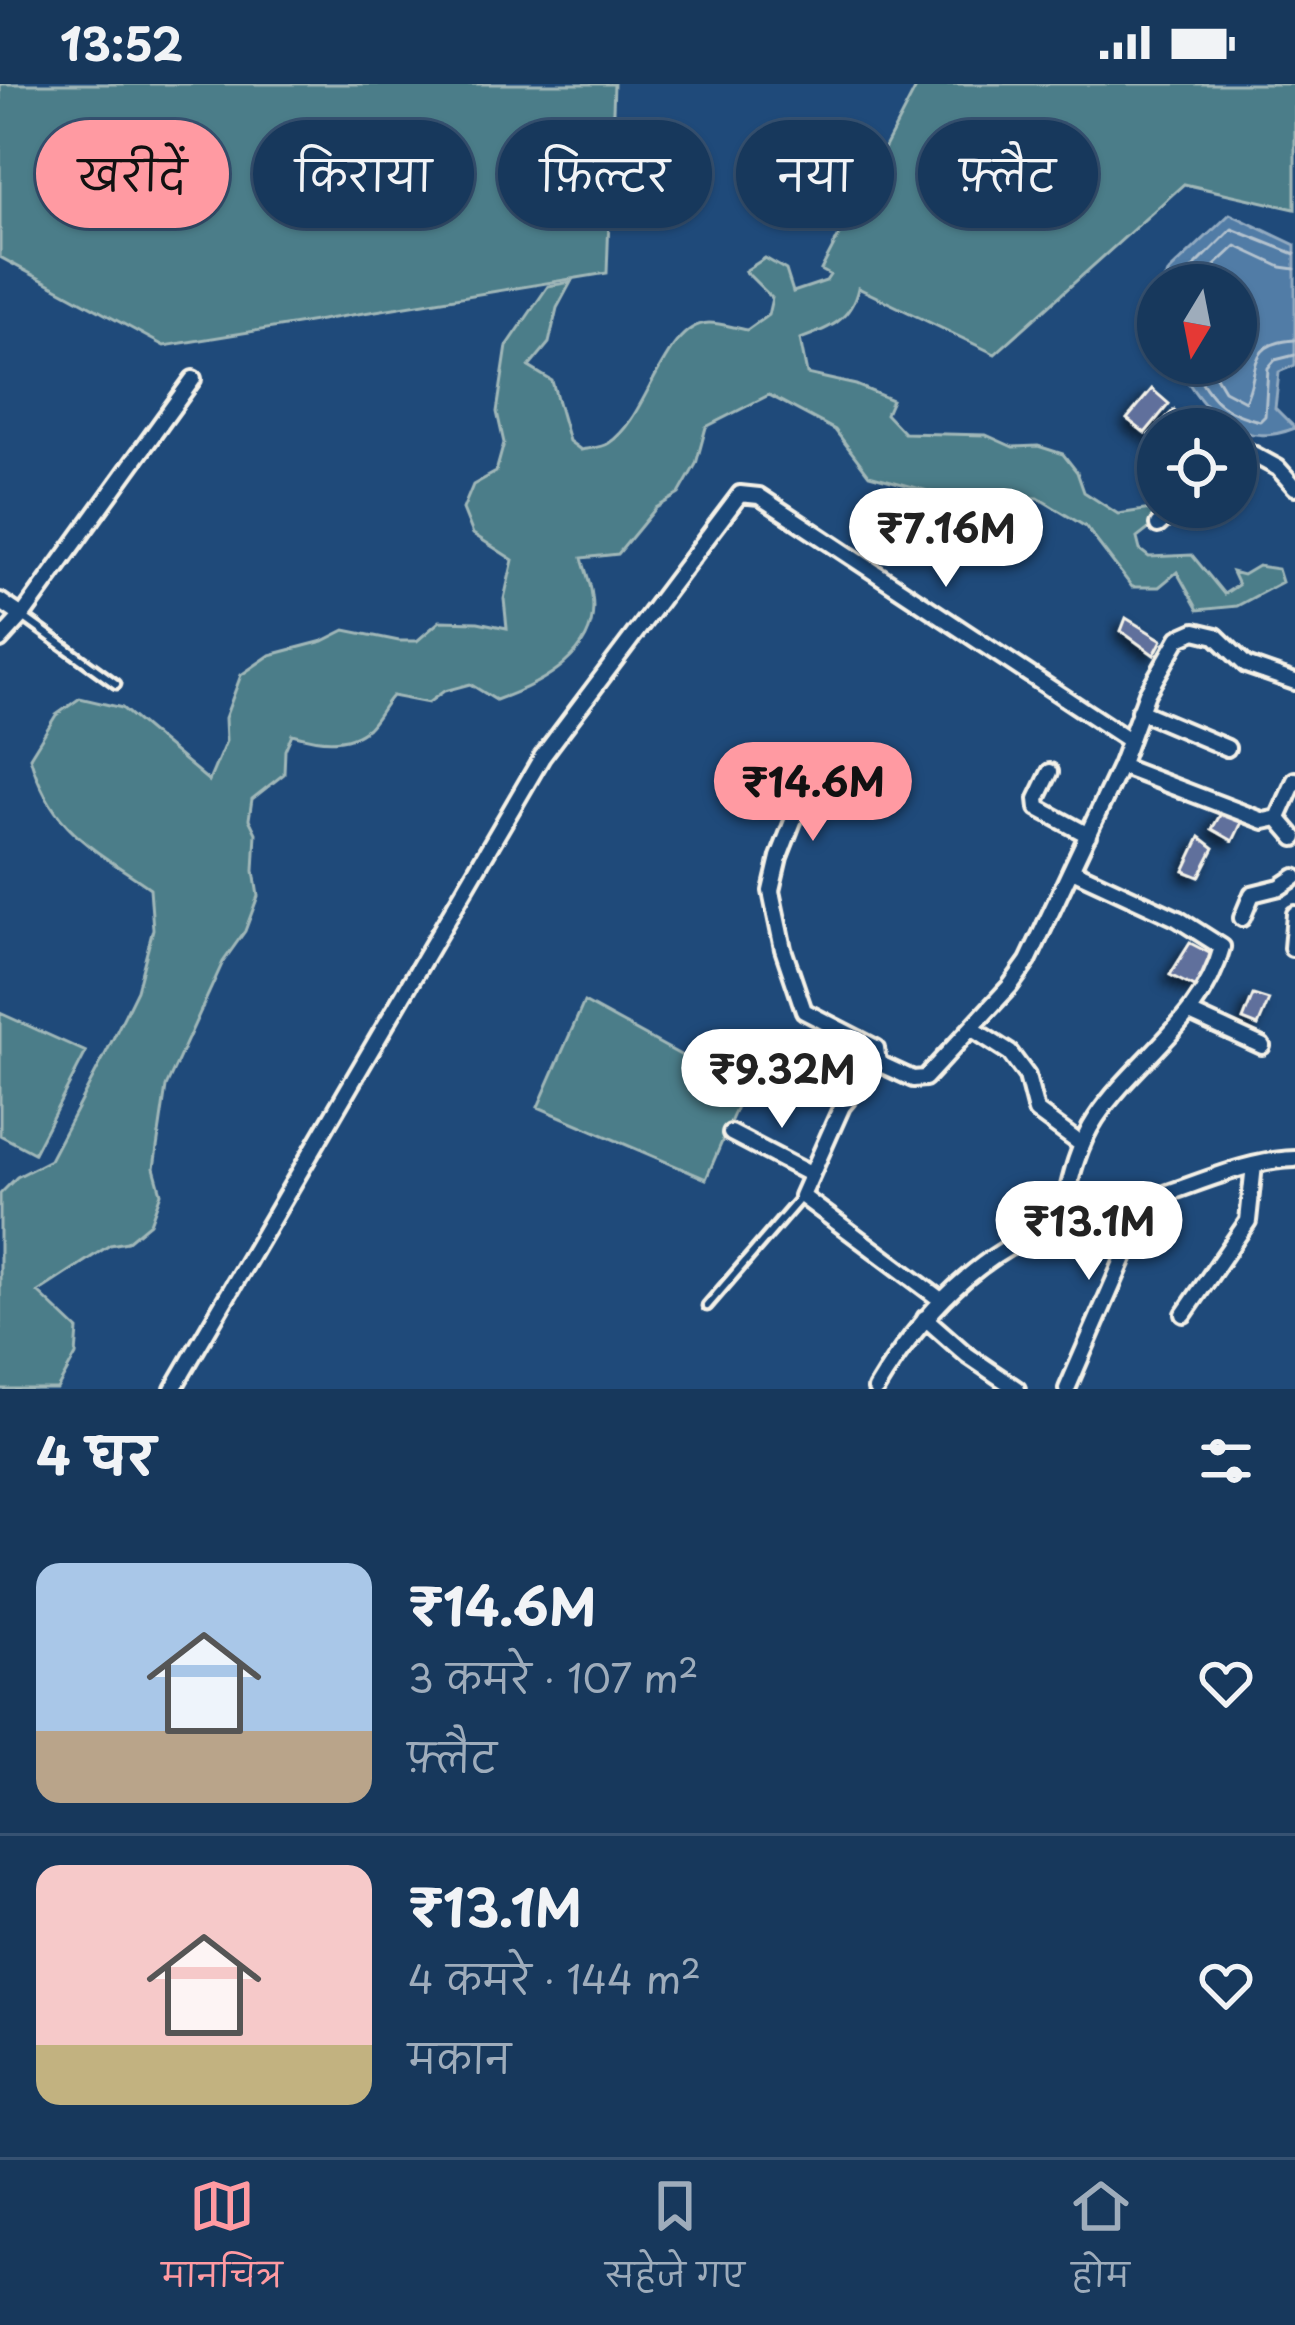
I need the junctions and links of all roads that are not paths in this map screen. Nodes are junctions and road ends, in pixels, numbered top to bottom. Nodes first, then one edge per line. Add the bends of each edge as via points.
1 (193, 380) dead end
2 (1257, 458) edge
3 (1295, 461) edge
4 (1278, 468) junction
5 (1295, 487) edge
6 (0, 601) edge
7 (22, 616) junction
8 (0, 640) edge
9 (1295, 682) edge
10 (116, 684) dead end
11 (1139, 711) junction
12 (1127, 739) junction
13 (1227, 748) dead end
14 (1120, 766) junction
15 (1050, 772) dead end
16 (809, 780) dead end
17 (1295, 780) edge
18 (1278, 818) junction
19 (1088, 835) junction
20 (1295, 838) edge
21 (1072, 870) junction
22 (1292, 886) edge
23 (1295, 914) edge
24 (1242, 917) dead end
25 (1292, 948) dead end
26 (1190, 1013) junction
27 (971, 1028) junction
28 (1262, 1046) dead end
29 (878, 1063) junction
30 (731, 1133) dead end
31 (1082, 1145) junction
32 (1295, 1159) edge
33 (1255, 1166) junction
34 (810, 1174) junction
35 (802, 1196) junction
36 (1150, 1198) junction
37 (1060, 1224) junction
38 (941, 1300) junction
39 (707, 1306) dead end
40 (1184, 1314) dead end
41 (926, 1318) junction
42 (175, 1388) edge
43 (876, 1389) edge
44 (1017, 1389) edge
45 (1066, 1389) edge

1 - 7 street
2 - 4 street
3 - 4 street
4 - 5 street
6 - 7 street
7 - 8 street
7 - 10 lane
9 - 11 street via 1259,672 1216,636 1195,631 1169,651
11 - 12 street
11 - 13 street
12 - 14 street
12 - 42 street via 759,496 740,494 542,757
14 - 18 street via 1264,821
14 - 19 street
15 - 19 street via 1038,808
16 - 29 street via 773,874 775,919 804,1011 876,1048
17 - 18 street
18 - 20 street
19 - 21 street
21 - 26 street via 1220,944
21 - 27 street via 1021,973
22 - 24 street via 1252,894
23 - 25 street
26 - 28 street
26 - 31 street via 1106,1104
27 - 29 street via 920,1081
27 - 31 street via 1010,1053 1027,1076 1036,1111
29 - 34 street via 842,1106
30 - 34 street
31 - 37 street
32 - 33 street
33 - 36 street
33 - 40 street via 1248,1221
34 - 35 street
35 - 38 street
35 - 39 lane
36 - 37 street
36 - 45 street
37 - 38 street via 974,1269
38 - 41 street
41 - 43 street
41 - 44 street

